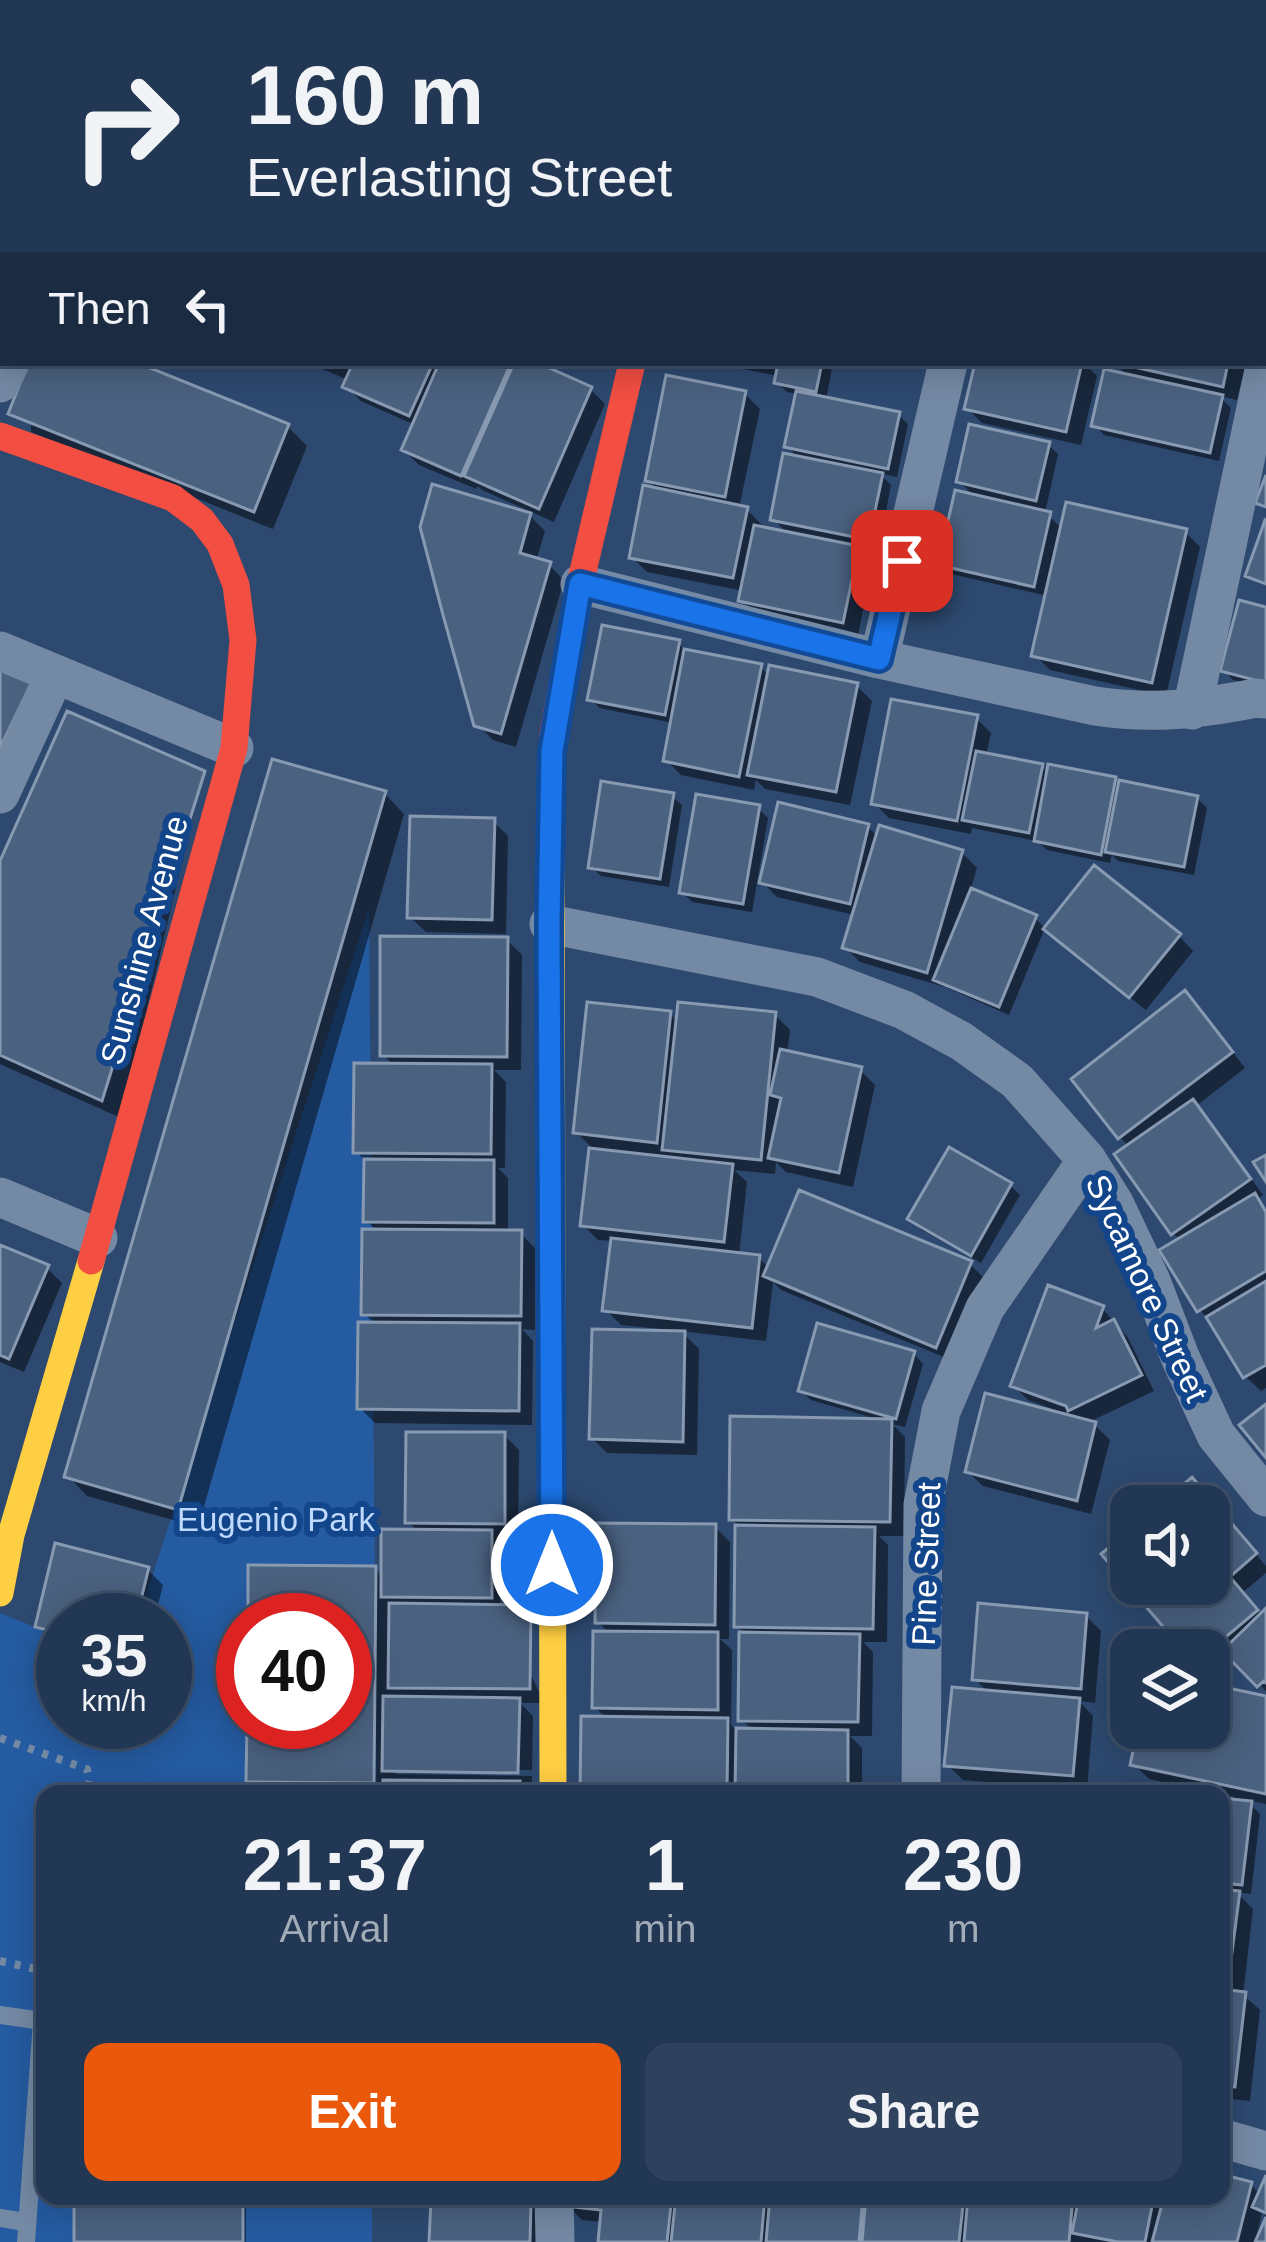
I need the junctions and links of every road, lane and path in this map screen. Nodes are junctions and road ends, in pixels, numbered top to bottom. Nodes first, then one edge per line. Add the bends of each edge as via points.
1 (631, 366) edge
2 (947, 366) edge
3 (1265, 366) edge
4 (0, 436) edge
5 (580, 584) junction
6 (0, 651) edge
7 (879, 659) junction
8 (55, 674) junction
9 (1266, 699) edge
10 (1192, 710) junction
11 (234, 748) junction
12 (0, 794) edge
13 (549, 924) junction
14 (1087, 1160) junction
15 (0, 1198) edge
16 (98, 1238) junction
17 (1266, 1497) edge
18 (6, 1532) edge
19 (0, 1593) edge
20 (0, 1738) edge
21 (89, 1785) edge
22 (553, 1785) edge
23 (922, 1785) edge
24 (0, 1961) edge
25 (36, 1969) edge
26 (0, 2015) edge
27 (36, 2020) edge
28 (36, 2100) edge
29 (1230, 2140) edge
30 (1266, 2148) edge
31 (554, 2205) edge
32 (0, 2218) edge
33 (26, 2232) edge
34 (554, 2242) edge

1 - 5 street
2 - 7 street
3 - 10 street
4 - 11 street, Sunshine Avenue via 173,498 220,544 236,584 243,640
5 - 7 street
5 - 13 street via 553,734
6 - 8 street
7 - 10 street via 1108,708
8 - 11 street
8 - 12 street
9 - 10 street
11 - 16 street, Sunshine Avenue
13 - 14 street, Sycamore Street via 818,977 904,1010 1017,1081
13 - 22 street
14 - 17 street, Sycamore Street via 1151,1281 1216,1435
14 - 23 street, Pine Street via 985,1308 941,1411 923,1504
15 - 16 street
16 - 18 street, Sunshine Avenue
18 - 19 street, Sunshine Avenue
20 - 21 path via 87,1769
24 - 25 path
26 - 27 lane
28 - 33 lane
29 - 30 street
31 - 34 street
32 - 33 lane

